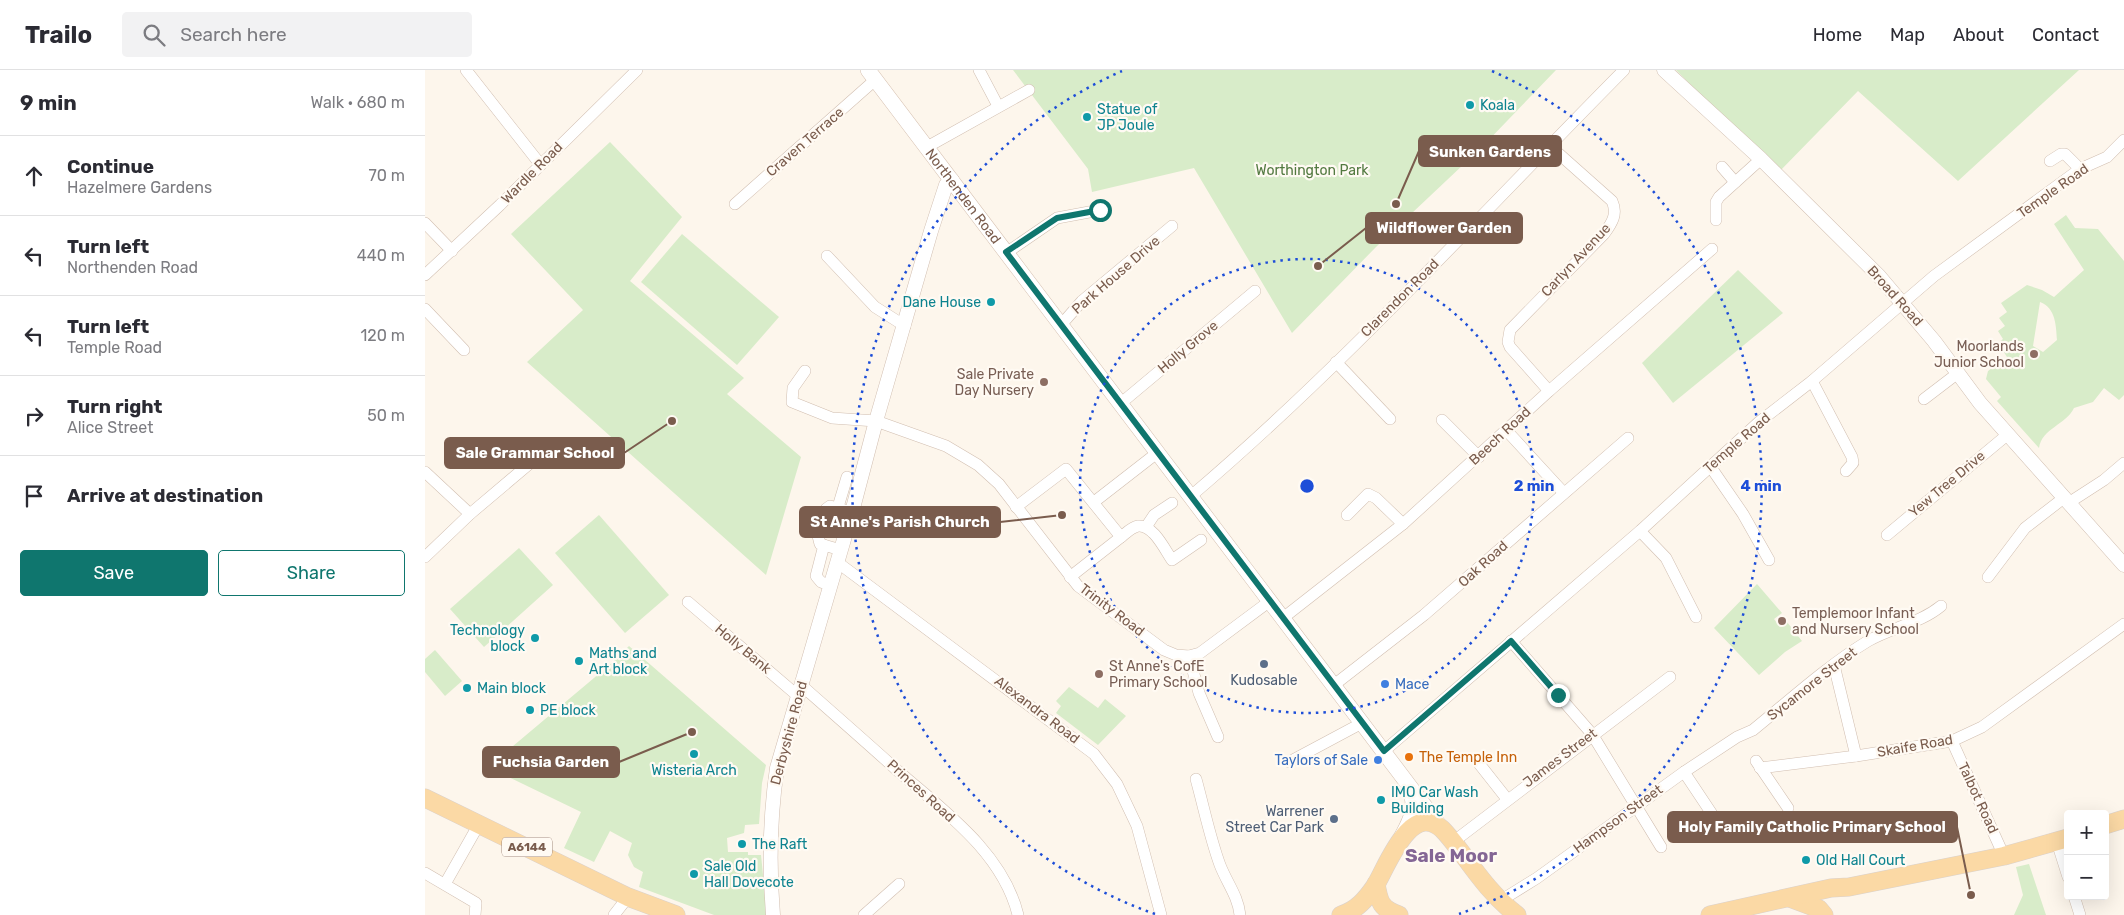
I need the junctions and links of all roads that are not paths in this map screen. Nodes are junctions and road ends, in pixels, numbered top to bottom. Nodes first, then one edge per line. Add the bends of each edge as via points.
1 (466, 70) edge
2 (637, 70) edge
3 (979, 70) edge
4 (1624, 70) edge
5 (1664, 70) edge
6 (871, 75) edge
7 (1029, 90) dead end
8 (998, 106) junction
9 (2124, 140) edge
10 (1549, 145) junction
11 (927, 147) junction
12 (2124, 156) edge
13 (2107, 157) junction
14 (1761, 159) junction
15 (2050, 161) dead end
16 (540, 164) junction
17 (1721, 167) dead end
18 (2080, 169) junction
19 (952, 180) junction
20 (1735, 182) junction
21 (735, 204) dead end
22 (1100, 210) dead end
23 (1716, 220) dead end
24 (425, 223) edge
25 (1172, 226) dead end
26 (1713, 249) dead end
27 (452, 251) junction
28 (1006, 252) junction
29 (827, 256) dead end
30 (425, 275) edge
31 (1255, 291) dead end
32 (1903, 303) junction
33 (425, 309) edge
34 (1061, 325) junction
35 (905, 326) junction
36 (464, 350) dead end
37 (1336, 362) junction
38 (805, 370) dead end
39 (1958, 373) junction
40 (1812, 382) junction
41 (1549, 391) junction
42 (1924, 400) dead end
43 (1120, 404) junction
44 (1390, 419) dead end
45 (1442, 420) dead end
46 (876, 421) junction
47 (1507, 431) junction
48 (2007, 435) junction
49 (1628, 438) dead end
50 (554, 443) dead end
51 (1157, 453) junction
52 (1479, 457) junction
53 (2124, 463) edge
54 (1710, 466) junction
55 (1846, 471) dead end
56 (425, 472) edge
57 (850, 484) junction
58 (1563, 492) junction
59 (1191, 496) junction
60 (2067, 500) junction
61 (1094, 502) junction
62 (1172, 503) dead end
63 (838, 507) junction
64 (1016, 507) junction
65 (852, 512) junction
66 (470, 514) junction
67 (1347, 515) dead end
68 (1403, 524) junction
69 (1145, 527) junction
70 (1640, 531) junction
71 (1887, 535) dead end
72 (1121, 537) junction
73 (1201, 540) dead end
74 (824, 546) junction
75 (839, 556) junction
76 (425, 557) edge
77 (1769, 560) dead end
78 (2124, 565) edge
79 (1069, 577) junction
80 (1988, 577) dead end
81 (830, 585) junction
82 (1270, 601) junction
83 (688, 602) dead end
84 (1941, 607) dead end
85 (1696, 617) dead end
86 (1283, 618) junction
87 (2124, 624) edge
88 (1511, 641) junction
89 (1189, 656) junction
90 (1834, 665) junction
91 (1670, 677) dead end
92 (1334, 685) junction
93 (799, 690) junction
94 (1362, 723) junction
95 (1592, 734) junction
96 (1218, 737) dead end
97 (1737, 737) joint
98 (1952, 741) junction
99 (1384, 751) junction
100 (1856, 756) junction
101 (1477, 761) dead end
102 (1289, 762) dead end
103 (1684, 772) junction
104 (1196, 780) dead end
105 (1409, 786) junction
106 (425, 798) edge
107 (1507, 799) junction
108 (1636, 805) junction
109 (1788, 808) dead end
110 (2124, 819) edge
111 (1718, 823) dead end
112 (479, 824) junction
113 (2109, 824) edge
114 (1447, 835) junction
115 (1402, 837) junction
116 (2062, 840) edge
117 (1661, 847) dead end
118 (2064, 855) edge
119 (2004, 856) junction
120 (425, 872) edge
121 (445, 884) junction
122 (899, 884) dead end
123 (1376, 884) junction
124 (1849, 888) junction
125 (628, 897) junction
126 (1790, 898) junction
127 (2075, 900) edge
128 (1499, 901) junction
129 (475, 915) edge
130 (614, 915) edge
131 (676, 915) edge
132 (773, 915) edge
133 (863, 915) edge
134 (1017, 915) edge
135 (1161, 915) edge
136 (1240, 915) edge
137 (1341, 915) edge
138 (1399, 915) edge
139 (1517, 915) edge
140 (1710, 915) edge
141 (1823, 915) edge
142 (1828, 915) edge
143 (2080, 915) edge

1 - 16 street
2 - 16 street, Wardle Road
3 - 8 street
4 - 10 street, Clarendon Road
5 - 14 street, Broad Road
6 - 11 main road, Northenden Road
6 - 21 street, Craven Terrace
7 - 8 street
8 - 11 street
9 - 13 street, Temple Road
10 - 37 street, Clarendon Road
10 - 41 street, Carlyn Avenue via 1612,201 1615,208 1615,217 1604,234 1513,325 1508,335 1508,342 1521,360
11 - 19 main road, Northenden Road
12 - 13 street, Temple Road
13 - 18 street, Temple Road
14 - 20 street
14 - 32 street, Broad Road
15 - 18 street via 2065,154
16 - 27 street, Wardle Road
17 - 20 street
18 - 32 street, Temple Road via 1934,276
19 - 28 main road, Northenden Road
19 - 35 street, Derbyshire Road via 946,186 931,231
20 - 23 street via 1716,202
22 - 28 street via 1057,218
24 - 27 street
25 - 34 street, Park House Drive via 1082,301
26 - 41 street, Beech Road
27 - 30 street, Wardle Road
28 - 34 main road, Northenden Road
29 - 35 street via 875,307
31 - 43 street, Holly Grove
32 - 39 street, Broad Road
32 - 40 street, Temple Road
33 - 36 street
34 - 43 main road, Northenden Road
35 - 46 street, Derbyshire Road
37 - 44 street
37 - 59 street, Clarendon Road via 1249,447
38 - 46 street, Trinity Road via 793,388 792,402 831,418
39 - 42 street
39 - 48 street, Broad Road
40 - 54 street, Temple Road via 1759,422
40 - 55 street via 1852,457 1853,463
41 - 47 street, Beech Road
43 - 51 main road, Northenden Road
45 - 52 street
46 - 57 street, Derbyshire Road
46 - 64 street, Trinity Road via 962,455 999,484
47 - 52 street, Beech Road
47 - 58 street
48 - 60 street, Broad Road
48 - 71 street, Yew Tree Drive
49 - 58 street, Oak Road
50 - 66 street
51 - 59 main road, Northenden Road
51 - 61 street
52 - 68 street, Beech Road
53 - 60 street via 2104,480
54 - 70 street, Temple Road
54 - 77 street
56 - 66 street
57 - 63 street, Derbyshire Road
57 - 65 street, Derbyshire Road
58 - 92 street, Oak Road via 1424,615
59 - 82 main road, Northenden Road
60 - 78 street, Broad Road
60 - 80 street via 2025,528
61 - 64 street via 1066,469
61 - 72 street
62 - 69 street via 1154,515
63 - 65 street
63 - 74 street, Derbyshire Road via 827,509 817,541
64 - 79 street, Trinity Road
65 - 75 street, Derbyshire Road
66 - 76 street
67 - 68 street via 1368,494
68 - 86 street, Beech Road
69 - 72 street via 1135,527
69 - 73 street via 1172,560
70 - 85 street via 1666,558
70 - 88 street, Temple Road
72 - 79 street
74 - 75 street
74 - 81 street, Derbyshire Road via 816,576
75 - 81 street, Derbyshire Road
75 - 135 street, Alexandra Road via 1094,754 1117,784 1137,826
79 - 89 street, Trinity Road via 1164,650
81 - 93 street, Derbyshire Road
82 - 86 main road, Northenden Road
82 - 89 street via 1212,646
83 - 93 street, Holly Bank
84 - 90 street, Sycamore Street via 1924,618 1880,634
86 - 92 main road, Northenden Road
87 - 98 street, Skaife Road via 1982,727
88 - 95 street
88 - 99 street, Temple Road
89 - 96 street via 1199,693
90 - 97 street, Sycamore Street via 1753,730
90 - 100 street
91 - 95 street, James Street
92 - 94 main road, Northenden Road
93 - 132 street, Derbyshire Road via 777,768 774,792 770,885
93 - 134 street, Princes Road via 948,815 979,846 996,865 1014,899
94 - 99 main road, Northenden Road
94 - 102 street
95 - 107 street, James Street
95 - 108 street
97 - 103 street, Hampson Street
98 - 100 street, Skaife Road
98 - 119 street, Talbot Road
99 - 105 main road, Northenden Road
100 - 109 street, Skaife Road via 1758,764
101 - 107 street
103 - 108 street, Hampson Street
103 - 111 street
104 - 136 street via 1216,854 1238,900
105 - 114 main road, Northenden Road
105 - 115 main road via 1415,803
106 - 112 main road, A6144
107 - 114 street, James Street
108 - 117 street
108 - 128 street, Hampson Street
110 - 113 main road
112 - 121 street
112 - 125 main road, A6144
114 - 115 main road via 1427,822 1417,825
114 - 128 main road, Northenden Road
115 - 123 main road
116 - 118 street
116 - 119 main road
119 - 124 main road
120 - 121 street
121 - 129 street via 476,903
122 - 133 street
123 - 137 main road via 1356,908
123 - 138 main road via 1382,905 1387,911
124 - 126 main road via 1831,888
124 - 142 main road via 1831,903
125 - 130 street
125 - 131 main road, A6144
126 - 140 main road
126 - 141 main road via 1819,909
127 - 143 street
128 - 139 main road, Northenden Road

